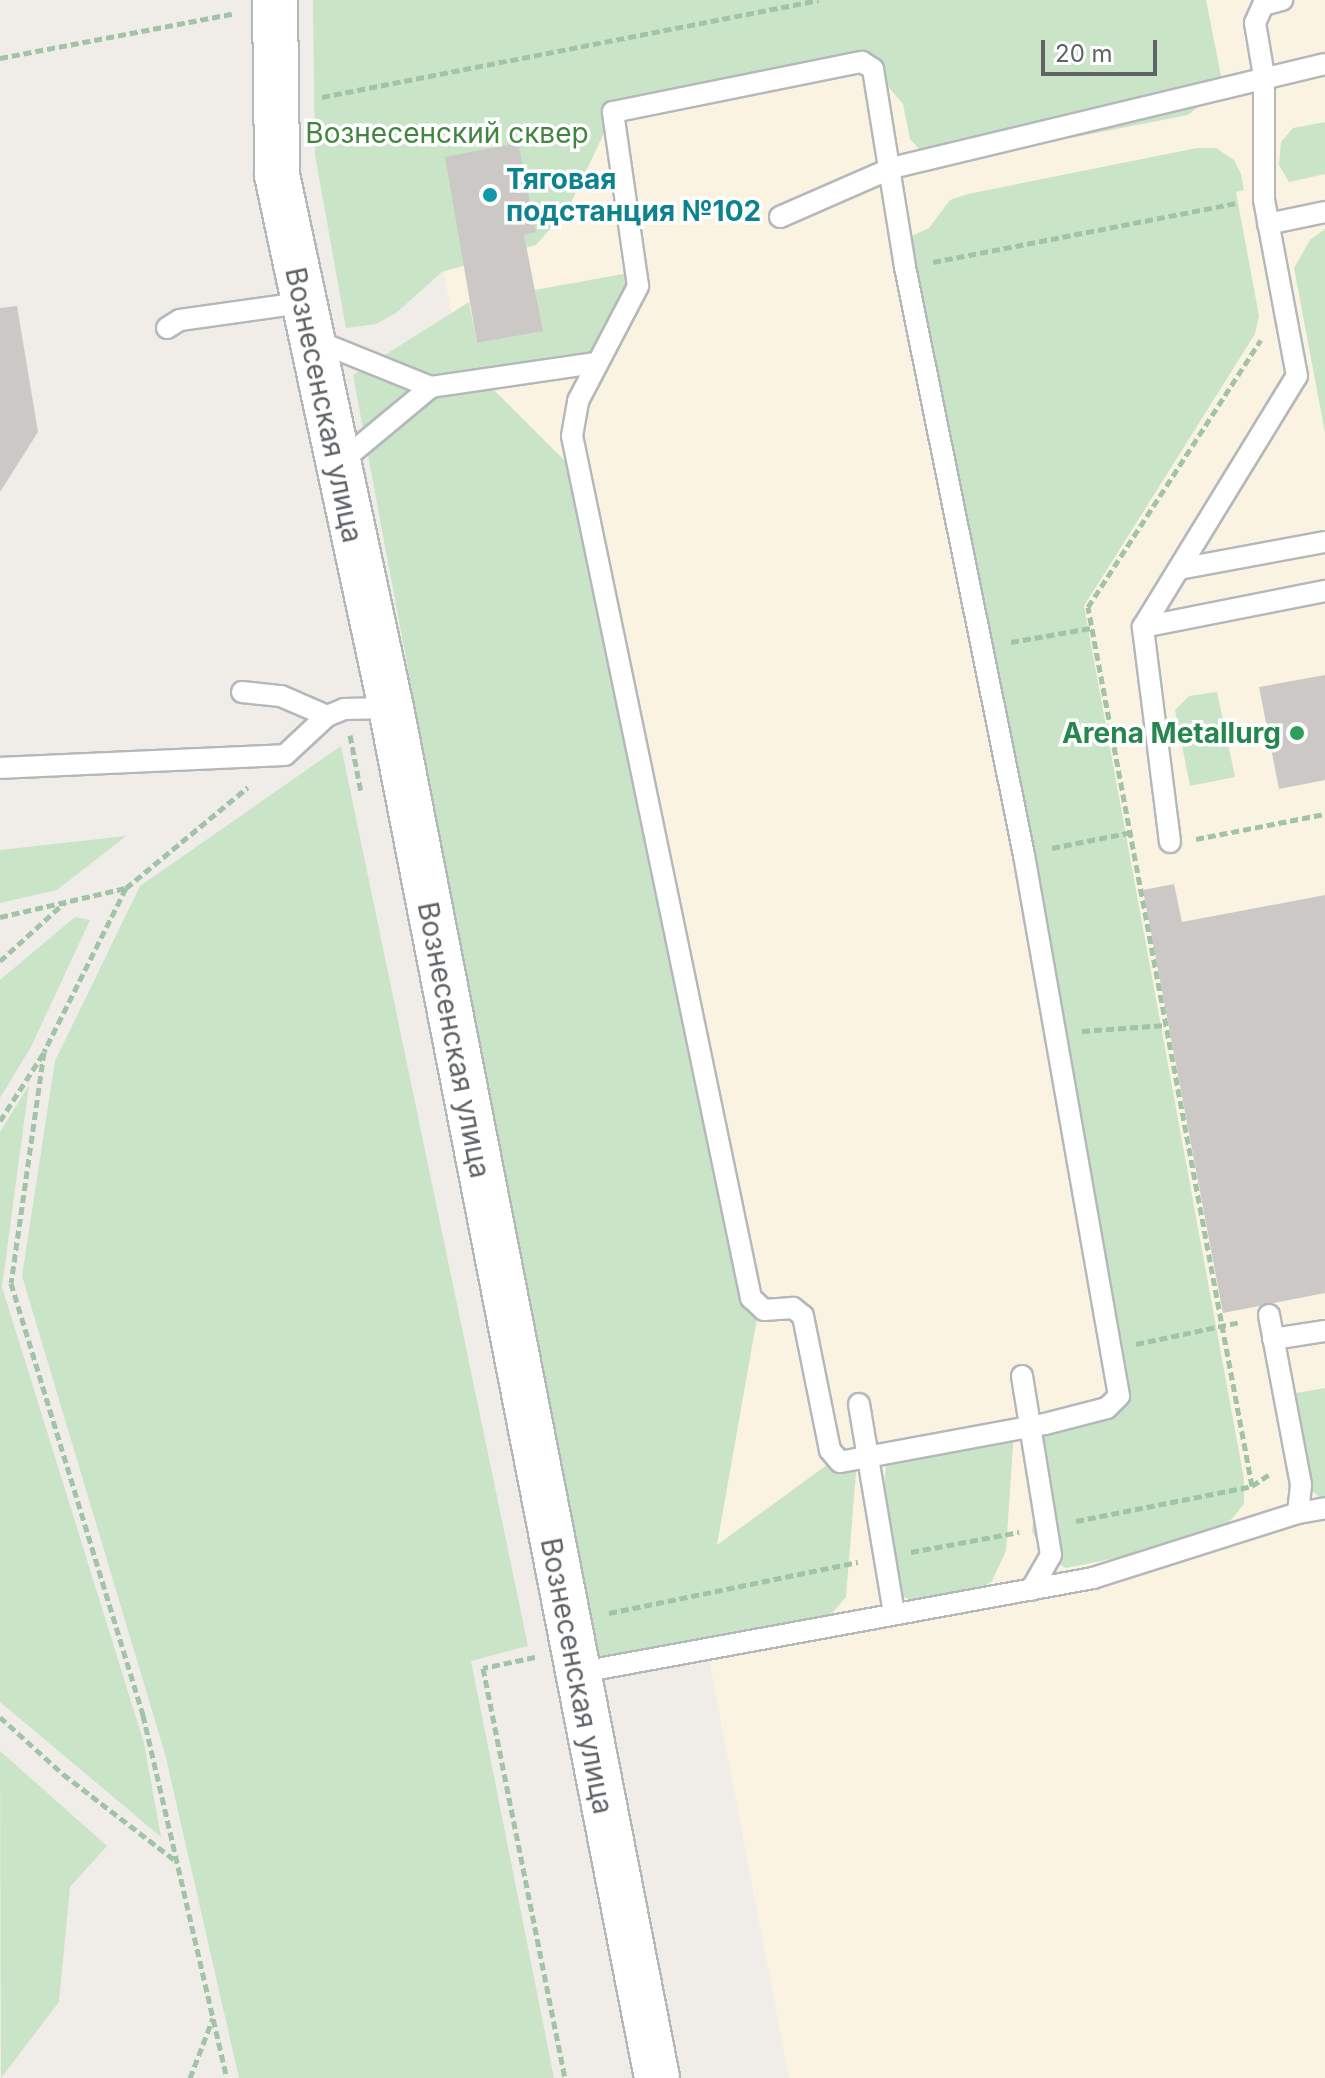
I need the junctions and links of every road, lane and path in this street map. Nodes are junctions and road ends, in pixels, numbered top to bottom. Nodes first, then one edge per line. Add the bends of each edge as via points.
1 (819, 0) edge
2 (1282, 0) edge
3 (805, 2) edge
4 (254, 5) edge
5 (235, 28) dead end
6 (0, 58) edge
7 (1325, 64) edge
8 (1264, 76) junction
9 (322, 97) dead end
10 (892, 168) junction
11 (1264, 199) junction
12 (1325, 212) edge
13 (780, 217) dead end
14 (1268, 224) junction
15 (905, 267) junction
16 (305, 320) junction
17 (167, 328) dead end
18 (596, 363) junction
19 (431, 387) junction
20 (337, 465) junction
21 (1325, 542) edge
22 (1179, 569) junction
23 (1325, 591) edge
24 (1143, 627) junction
25 (1091, 628) dead end
26 (983, 647) junction
27 (242, 692) dead end
28 (391, 708) junction
29 (336, 713) junction
30 (285, 755) junction
31 (0, 768) edge
32 (364, 803) dead end
33 (1170, 842) dead end
34 (126, 888) junction
35 (65, 902) junction
36 (0, 917) edge
37 (0, 961) edge
38 (1166, 1025) dead end
39 (1053, 1033) junction
40 (44, 1052) junction
41 (0, 1121) edge
42 (1269, 1315) dead end
43 (1222, 1326) dead end
44 (1325, 1331) edge
45 (1273, 1339) junction
46 (1112, 1349) junction
47 (1022, 1376) dead end
48 (859, 1404) dead end
49 (1032, 1426) junction
50 (869, 1457) junction
51 (1295, 1457) junction
52 (1325, 1508) edge
53 (1298, 1513) junction
54 (1045, 1527) junction
55 (883, 1557) junction
56 (1031, 1590) junction
57 (894, 1613) junction
58 (565, 1622) junction
59 (576, 1673) junction
60 (0, 1717) edge
61 (177, 1862) junction
62 (213, 2017) junction
63 (190, 2078) edge
64 (227, 2078) edge
65 (565, 2078) edge
66 (657, 2078) edge

1 - 3 path
2 - 8 lane via 1263,5 1255,15
3 - 9 path
4 - 5 path
4 - 6 path
4 - 16 main road, Вознесенская улица via 277,175
7 - 8 lane
8 - 10 lane
8 - 11 lane
10 - 13 lane
10 - 15 lane
10 - 18 lane via 873,69 865,62 616,110 612,119 639,271 632,299
11 - 14 lane
11 - 15 path
12 - 14 lane
14 - 22 lane via 1296,380
15 - 26 lane
16 - 17 lane via 180,320
16 - 19 lane
16 - 20 main road, Вознесенская улица
18 - 19 lane
18 - 50 lane via 578,401 572,436 578,474 751,1298 764,1310 793,1308 803,1316 831,1455 840,1462
19 - 20 lane
20 - 28 main road, Вознесенская улица
21 - 22 lane
22 - 24 lane
23 - 24 lane
24 - 33 lane
25 - 26 path
26 - 39 lane
27 - 29 lane via 281,696
28 - 29 lane
28 - 58 main road, Вознесенская улица
29 - 30 lane
29 - 32 path
30 - 31 lane
30 - 34 path
34 - 35 path
34 - 40 path
35 - 36 path
35 - 37 path
38 - 39 path
39 - 46 lane
40 - 41 path
40 - 61 path via 11,1283 143,1715
42 - 45 lane
43 - 46 path
44 - 45 lane
45 - 51 lane
46 - 49 lane via 1116,1402
47 - 49 lane
48 - 50 lane
49 - 50 lane
49 - 54 lane
50 - 55 lane
51 - 53 lane via 1301,1485
51 - 54 path via 1252,1486
52 - 53 lane
53 - 56 lane via 1093,1578
54 - 55 path
54 - 56 lane via 1051,1555
55 - 57 lane
55 - 58 path
56 - 57 lane
57 - 59 lane
58 - 59 main road, Вознесенская улица
58 - 65 path via 533,1628 539,1656 483,1668
59 - 66 main road, Вознесенская улица
60 - 61 path via 63,1774
61 - 62 path
62 - 63 path
62 - 64 path

